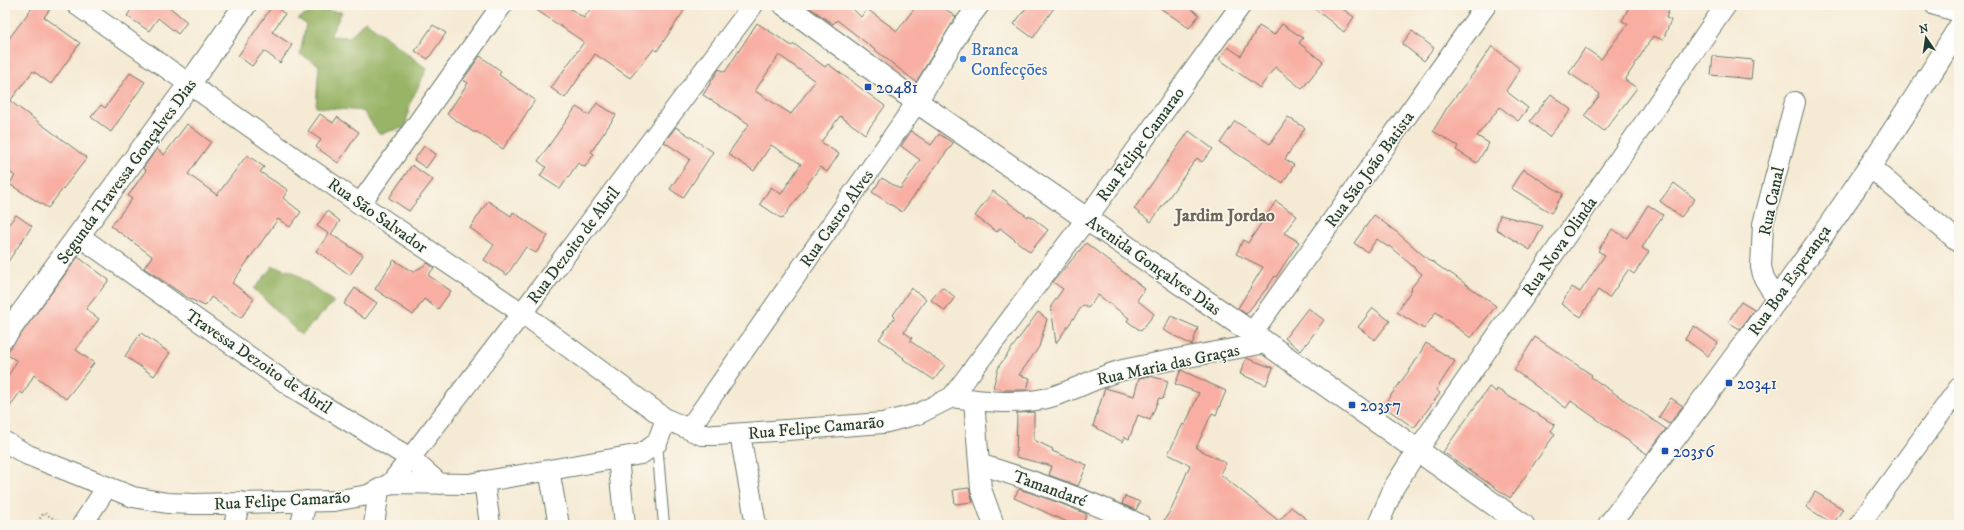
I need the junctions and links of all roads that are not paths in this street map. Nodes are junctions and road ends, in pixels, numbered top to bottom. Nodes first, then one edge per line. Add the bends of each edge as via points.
1 (77, 5) edge
2 (245, 5) edge
3 (502, 5) edge
4 (753, 5) edge
5 (785, 5) edge
6 (979, 5) edge
7 (1241, 5) edge
8 (1486, 5) edge
9 (1726, 5) edge
10 (1935, 5) edge
11 (1959, 12) edge
12 (1959, 28) edge
13 (190, 84) junction
14 (917, 102) junction
15 (1795, 102) dead end
16 (1870, 167) junction
17 (360, 204) junction
18 (1086, 218) junction
19 (79, 236) junction
20 (1959, 242) edge
21 (1776, 298) junction
22 (522, 313) junction
23 (5, 336) edge
24 (1259, 338) junction
25 (1959, 388) edge
26 (952, 397) junction
27 (974, 400) junction
28 (678, 424) junction
29 (740, 434) junction
30 (5, 442) edge
31 (657, 443) junction
32 (1417, 451) junction
33 (410, 458) junction
34 (618, 458) junction
35 (979, 464) junction
36 (549, 470) junction
37 (484, 481) junction
38 (440, 484) junction
39 (107, 487) junction
40 (385, 487) junction
41 (1394, 487) junction
42 (306, 501) junction
43 (240, 502) junction
44 (82, 525) edge
45 (234, 525) edge
46 (301, 525) edge
47 (374, 525) edge
48 (490, 525) edge
49 (559, 525) edge
50 (625, 525) edge
51 (664, 525) edge
52 (756, 525) edge
53 (994, 525) edge
54 (1141, 525) edge
55 (1378, 525) edge
56 (1391, 525) edge
57 (1523, 525) edge
58 (1608, 525) edge
59 (1859, 525) edge

1 - 13 street, Rua São Salvador
2 - 13 street, Segunda Travessa Gonçalves Dias
3 - 17 street
4 - 22 street, Rua Dezoito de Abril
5 - 14 street, Avenida Gonçalves Dias
6 - 14 street, Rua Castro Alves via 963,26
7 - 18 street, Rua Felipe Camarao
8 - 24 street, Rua São João Batista
9 - 32 street, Rua Nova Olinda
10 - 11 street
12 - 16 street, Rua Boa Esperança
13 - 17 street, Rua São Salvador
13 - 19 street, Segunda Travessa Gonçalves Dias
14 - 18 street, Avenida Gonçalves Dias
14 - 28 street, Rua Castro Alves
15 - 21 street, Rua Canal via 1763,224 1761,266 1764,278
16 - 20 street
16 - 21 street, Rua Boa Esperança
17 - 22 street, Rua São Salvador
18 - 24 street, Avenida Gonçalves Dias
18 - 26 street, Rua Felipe Camarao
19 - 23 street, Segunda Travessa Gonçalves Dias
19 - 33 street, Travessa Dezoito de Abril via 292,387
21 - 58 street, Rua Boa Esperança via 1731,364
22 - 28 street, Rua São Salvador
22 - 33 street, Rua Dezoito de Abril
24 - 27 street, Rua Maria das Graças via 1123,370 1042,399 1012,402
24 - 32 street, Avenida Gonçalves Dias
25 - 59 street
26 - 27 street, Rua Maria das Graças
26 - 29 street, Rua Felipe Camarão via 918,414 883,423
27 - 35 street
28 - 29 street, Rua Felipe Camarão via 702,435
28 - 31 street
29 - 52 street
30 - 39 street, Rua Felipe Camarão via 28,456
31 - 34 street, Rua Felipe Camarão via 641,454
31 - 51 lane
32 - 41 street, Rua Nova Olinda
32 - 57 street, Avenida Gonçalves Dias
33 - 38 street, Travessa Dezoito de Abril
33 - 40 street, Rua Dezoito de Abril
34 - 36 street, Rua Felipe Camarão
34 - 50 street
35 - 53 street via 981,489
35 - 54 street, Tamandaré via 1104,507
36 - 37 street, Rua Felipe Camarão
36 - 49 street
37 - 38 street, Rua Felipe Camarão
37 - 48 street
38 - 40 street, Rua Felipe Camarão
39 - 43 street, Rua Felipe Camarão via 133,498 167,503
39 - 44 street
40 - 42 street, Rua Felipe Camarão via 368,495 334,501
40 - 47 street
41 - 55 street, Rua Nova Olinda
41 - 56 street, Rua Nova Olinda
42 - 43 street, Rua Felipe Camarão
42 - 46 street
43 - 45 street

